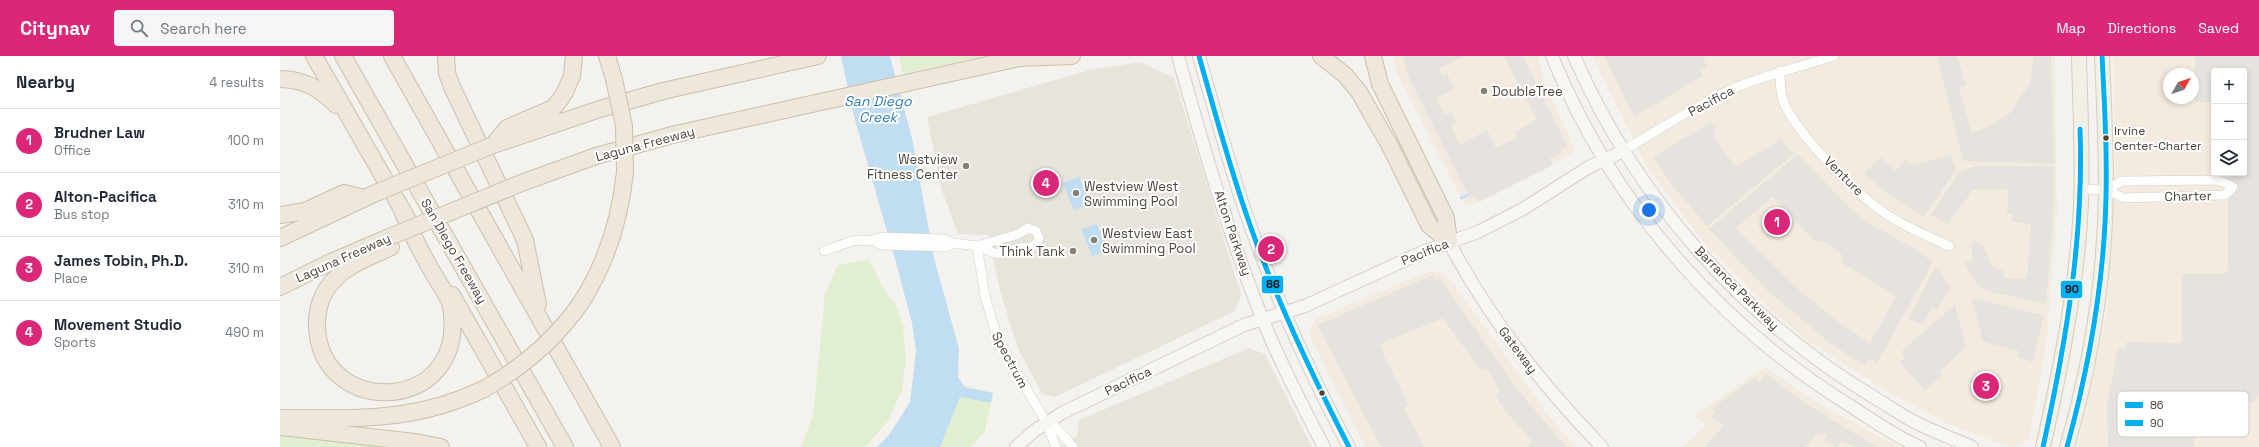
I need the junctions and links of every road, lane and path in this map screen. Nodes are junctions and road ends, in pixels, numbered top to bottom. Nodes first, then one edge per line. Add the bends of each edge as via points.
1 (314, 56) edge
2 (343, 56) edge
3 (446, 56) edge
4 (574, 56) edge
5 (607, 56) edge
6 (818, 56) edge
7 (1072, 56) edge
8 (1178, 56) edge
9 (1199, 56) edge
10 (1321, 56) edge
11 (1373, 56) edge
12 (1552, 56) edge
13 (1574, 56) edge
14 (1834, 56) edge
15 (2079, 56) edge
16 (2102, 56) edge
17 (1023, 57) edge
18 (390, 58) edge
19 (1780, 71) junction
20 (280, 79) edge
21 (349, 118) junction
22 (498, 141) junction
23 (1623, 151) junction
24 (1604, 159) junction
25 (2081, 189) junction
26 (2106, 190) junction
27 (364, 198) junction
28 (402, 210) junction
29 (280, 215) edge
30 (280, 238) edge
31 (389, 242) junction
32 (1449, 242) junction
33 (977, 246) junction
34 (1949, 246) dead end
35 (824, 251) dead end
36 (280, 287) edge
37 (1285, 312) junction
38 (1263, 318) junction
39 (541, 319) junction
40 (280, 418) edge
41 (1046, 422) junction
42 (280, 427) edge
43 (441, 447) edge
44 (538, 447) edge
45 (564, 447) edge
46 (612, 447) edge
47 (1016, 447) edge
48 (1056, 447) edge
49 (1073, 447) edge
50 (1324, 447) edge
51 (1349, 447) edge
52 (1602, 447) edge
53 (1920, 447) edge
54 (1972, 447) edge
55 (2043, 447) edge
56 (2068, 447) edge

1 - 21 highway
2 - 45 highway, San Diego Freeway
3 - 39 highway via 447,73 452,87 525,240
4 - 22 highway via 569,84 553,108 507,128
5 - 40 highway, bridge via 624,126 625,172 620,208 611,242 598,273 580,304 558,332 531,359 484,389 433,409 398,416
6 - 22 highway via 664,91 600,108
7 - 17 highway, Laguna Freeway
8 - 38 main road, Alton Parkway via 1229,225
9 - 37 main road, Alton Parkway via 1240,194
10 - 32 highway via 1345,75 1359,92 1390,146 1429,225
11 - 32 highway via 1380,84 1446,218
12 - 24 main road, Barranca Parkway via 1565,88
13 - 23 main road, Barranca Parkway
14 - 19 street, Pacifica
15 - 25 main road
16 - 26 main road
17 - 31 highway, Laguna Freeway, bridge via 676,134 596,156 451,211 444,221
18 - 39 highway
19 - 23 street, Pacifica via 1731,89
19 - 34 street, Venture via 1780,88 1788,111 1800,131 1835,168 1883,212
20 - 21 highway via 297,80 316,88
21 - 28 highway
22 - 27 highway, bridge
23 - 24 main road, Pacifica
23 - 54 main road, Barranca Parkway via 1689,240 1731,286 1786,336 1845,380 1916,423
24 - 32 main road, Pacifica via 1522,209 1478,232
24 - 53 main road, Barranca Parkway via 1676,258 1719,304 1775,354 1835,396 1906,441
25 - 26 street, Charter
25 - 55 main road via 2077,251 2064,350
26 - 26 street, Charter via 2124,198 2225,195 2233,187 2218,180 2122,181
26 - 56 main road via 2104,241 2095,317 2085,377
27 - 29 highway via 344,193 305,211
27 - 30 highway
28 - 31 highway via 410,233 451,306 454,332 445,358 428,378 405,391 376,393 350,383 330,365 319,341 317,316 322,298 335,279
28 - 44 highway
31 - 36 highway, Laguna Freeway via 333,261
32 - 37 main road, Pacifica
32 - 52 main road, Gateway via 1482,301 1527,364
33 - 33 street via 997,254 1036,246 1039,238 1036,231 1028,228 1016,235
33 - 35 street via 872,240 852,241
33 - 41 street, Spectrum via 985,296 998,340
37 - 38 main road, Pacifica
37 - 51 main road, Alton Parkway via 1310,372
38 - 41 main road, Pacifica
38 - 50 main road, Alton Parkway via 1287,374
39 - 46 highway
41 - 47 main road, Pacifica
41 - 48 street, Spectrum
41 - 49 street, Spectrum via 1054,425
42 - 43 highway

